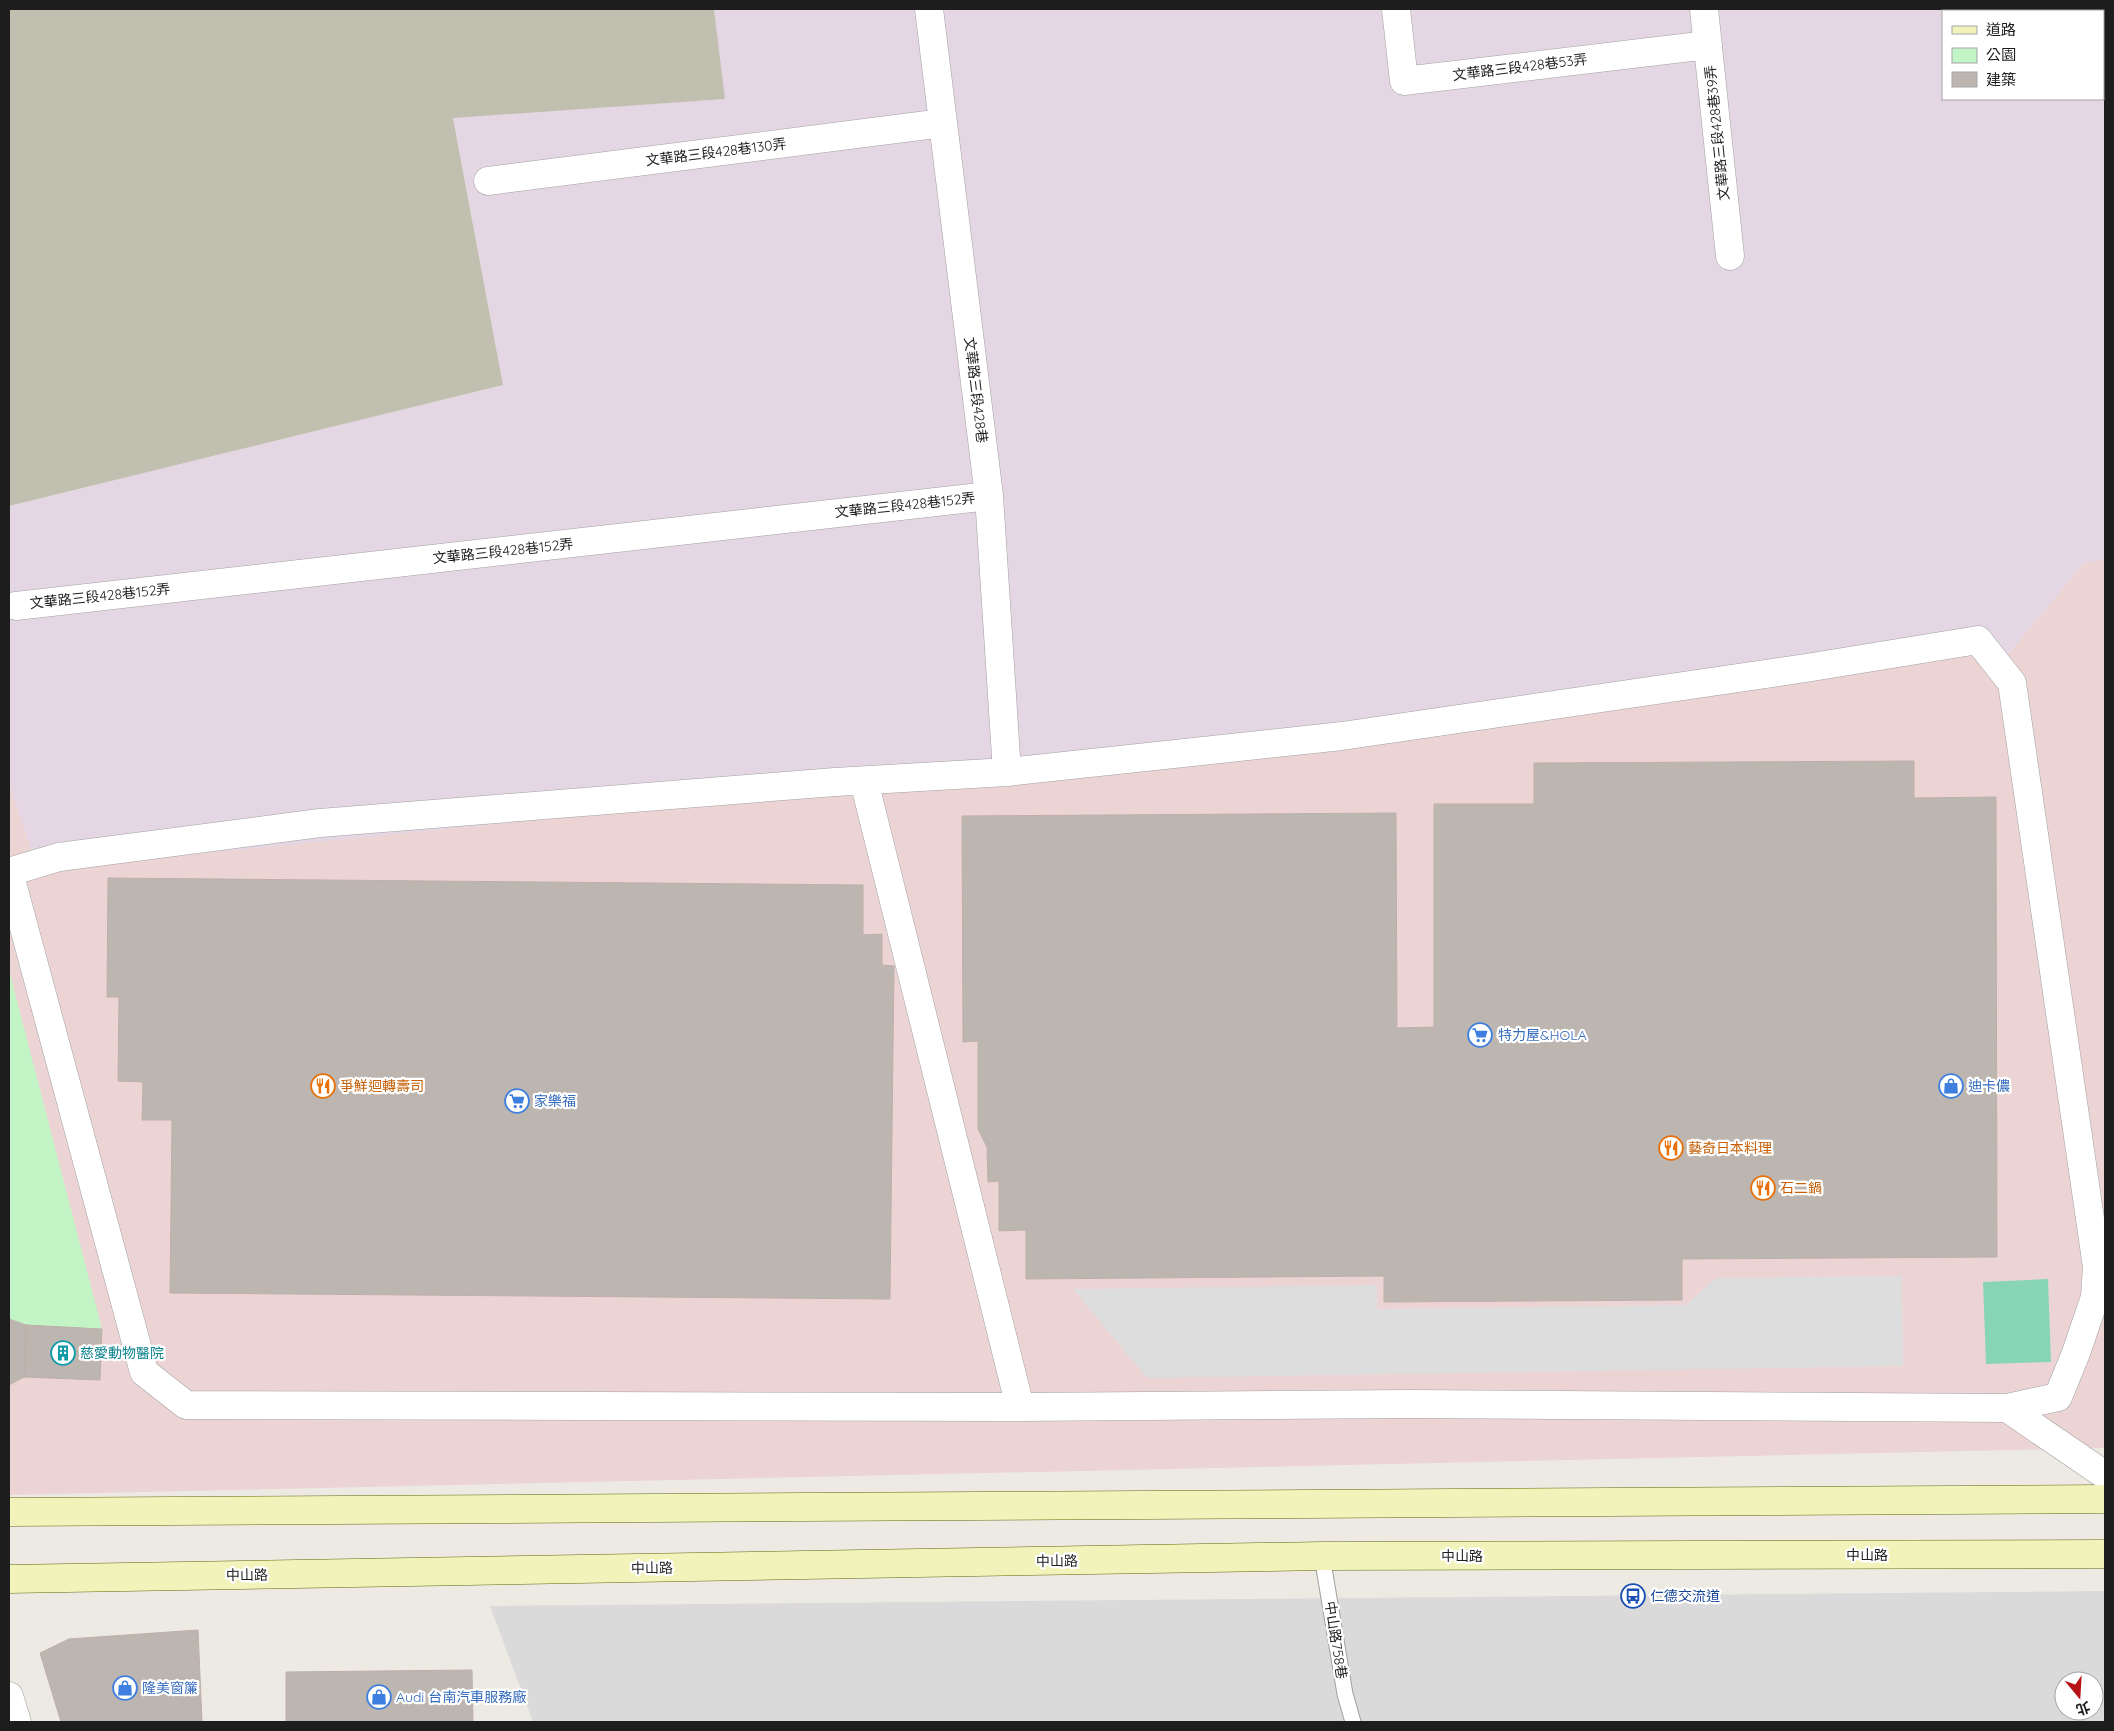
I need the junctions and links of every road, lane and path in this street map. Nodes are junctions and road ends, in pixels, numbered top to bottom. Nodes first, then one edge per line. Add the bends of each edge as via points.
1 (929, 9) edge
2 (1396, 9) edge
3 (1704, 9) edge
4 (1708, 45) junction
5 (943, 123) junction
6 (488, 180) dead end
7 (1730, 256) dead end
8 (989, 496) junction
9 (16, 606) dead end
10 (1007, 772) junction
11 (864, 781) junction
12 (9, 872) edge
13 (1020, 1406) junction
14 (2007, 1408) junction
15 (2105, 1474) edge
16 (2105, 1499) edge
17 (9, 1512) edge
18 (2105, 1554) edge
19 (1322, 1556) junction
20 (9, 1579) edge
21 (9, 1696) edge
22 (17, 1722) edge
23 (1354, 1722) edge

1 - 5 street, 文華路三段428巷
2 - 4 street, 文華路三段428巷53弄 via 1404,81
3 - 4 street, 文華路三段428巷39弄
4 - 7 street, 文華路三段428巷39弄
5 - 6 street, 文華路三段428巷130弄
5 - 8 street, 文華路三段428巷
8 - 9 street, 文華路三段428巷152弄
8 - 10 street, 文華路三段428巷
10 - 11 street
10 - 14 street via 1342,736 1978,640 2012,683 2097,1267 2095,1297 2058,1397
11 - 12 street via 320,823 59,857
11 - 13 street
12 - 13 street via 144,1372 186,1405
13 - 14 street via 1410,1404
14 - 15 street
16 - 17 main road
18 - 19 main road, 中山路
19 - 20 main road, 中山路
19 - 23 lane, 中山路758巷 via 1345,1694
21 - 22 street

